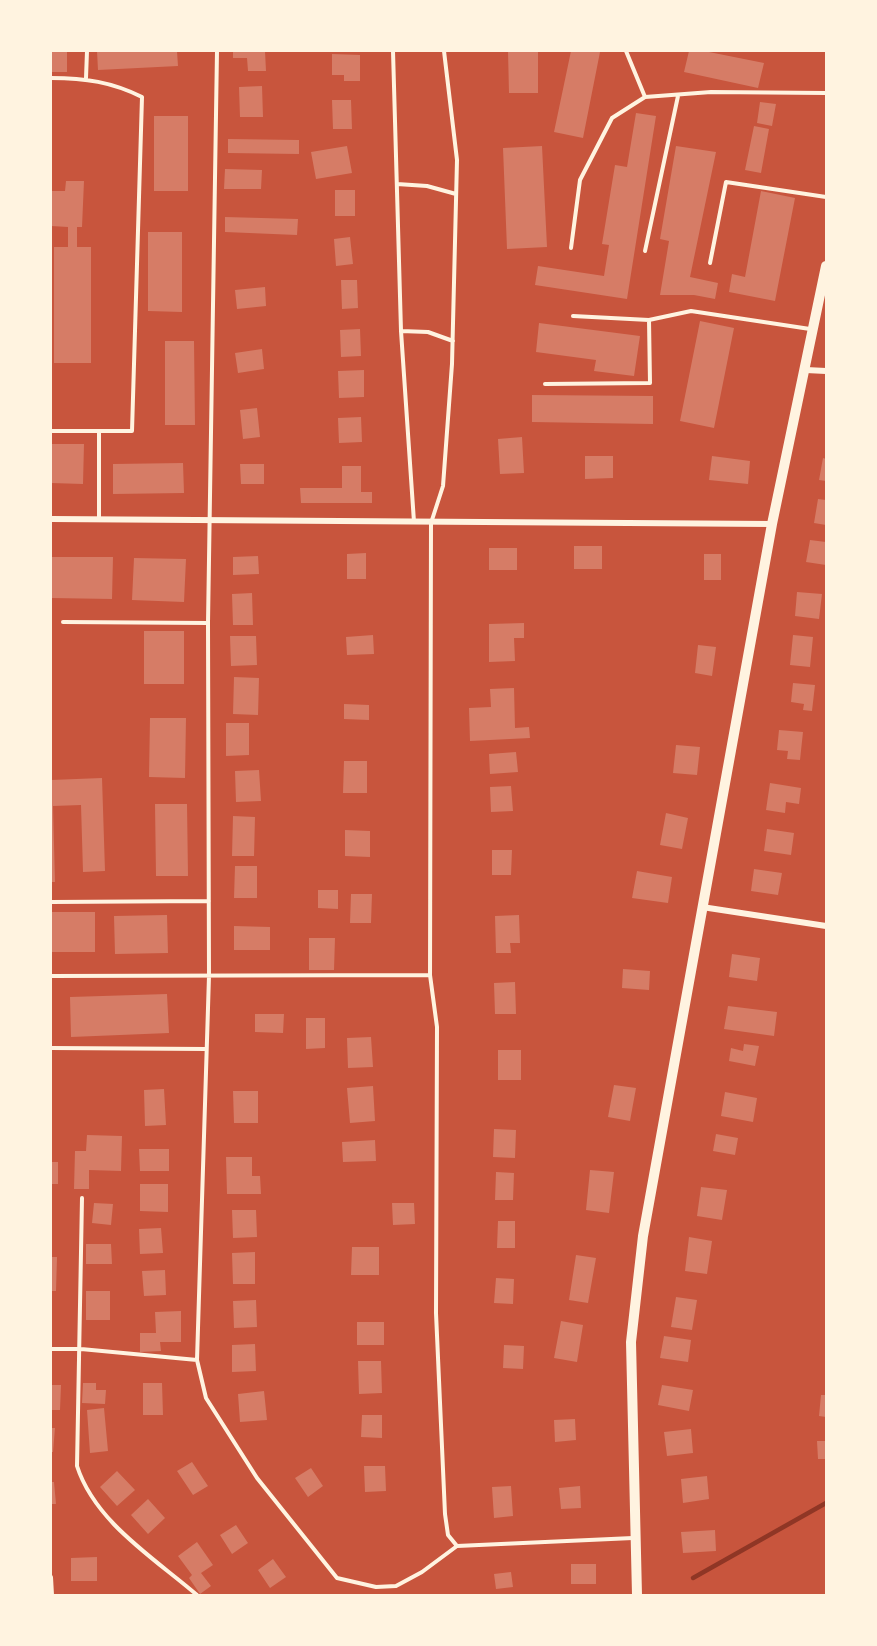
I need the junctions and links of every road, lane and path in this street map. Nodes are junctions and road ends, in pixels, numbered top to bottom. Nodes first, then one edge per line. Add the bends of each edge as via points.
1 (87, 51) edge
2 (217, 51) edge
3 (393, 51) edge
4 (444, 51) edge
5 (626, 51) edge
6 (51, 78) edge
7 (86, 78) junction
8 (826, 93) edge
9 (678, 96) junction
10 (645, 97) junction
11 (397, 184) junction
12 (456, 194) junction
13 (826, 197) edge
14 (571, 248) dead end
15 (645, 251) dead end
16 (710, 263) dead end
17 (826, 266) edge
18 (573, 316) dead end
19 (649, 320) junction
20 (814, 330) junction
21 (401, 331) junction
22 (453, 341) junction
23 (806, 370) junction
24 (826, 371) edge
25 (545, 384) dead end
26 (51, 431) edge
27 (99, 431) junction
28 (51, 519) edge
29 (99, 520) junction
30 (210, 522) junction
31 (415, 523) junction
32 (431, 523) junction
33 (772, 524) junction
34 (63, 622) dead end
35 (208, 623) junction
36 (209, 901) junction
37 (51, 902) edge
38 (701, 907) junction
39 (826, 926) edge
40 (430, 975) junction
41 (51, 976) edge
42 (209, 976) junction
43 (51, 1048) edge
44 (206, 1049) junction
45 (82, 1198) dead end
46 (51, 1349) edge
47 (81, 1349) junction
48 (197, 1360) junction
49 (634, 1538) junction
50 (457, 1546) junction
51 (51, 1577) edge
52 (52, 1595) edge
53 (197, 1595) edge
54 (637, 1595) edge

1 - 7 lane
2 - 30 lane
3 - 11 lane
4 - 12 lane via 457,160
5 - 10 lane
6 - 7 lane
7 - 27 lane via 118,85 142,97 132,431
8 - 9 lane via 711,92
9 - 10 lane
9 - 15 lane
10 - 14 lane via 612,118 580,180
11 - 12 lane via 427,186
11 - 21 lane
12 - 22 lane
13 - 16 lane via 726,182
17 - 20 main road
18 - 19 lane
19 - 20 lane via 691,310
19 - 25 lane via 650,382
20 - 23 main road
21 - 22 lane via 428,332
21 - 31 lane
22 - 32 lane via 443,486
23 - 24 street
23 - 33 main road
26 - 27 lane
27 - 29 lane
28 - 29 street
29 - 30 street
30 - 31 street
30 - 35 lane
31 - 32 street
32 - 33 street
32 - 40 lane
33 - 38 main road
34 - 35 lane
35 - 36 lane
36 - 37 lane
36 - 42 lane
38 - 39 street
38 - 49 main road via 643,1236 631,1342
40 - 42 lane
40 - 50 lane via 437,1027 436,1313 445,1514 448,1535
41 - 42 lane
42 - 44 lane
43 - 44 lane
44 - 48 lane
45 - 47 lane
46 - 47 lane
47 - 48 lane
47 - 53 lane via 77,1466 83,1484 105,1515
48 - 50 lane via 206,1398 257,1478 337,1578 376,1587 396,1586
49 - 50 lane
49 - 54 main road
51 - 52 lane

